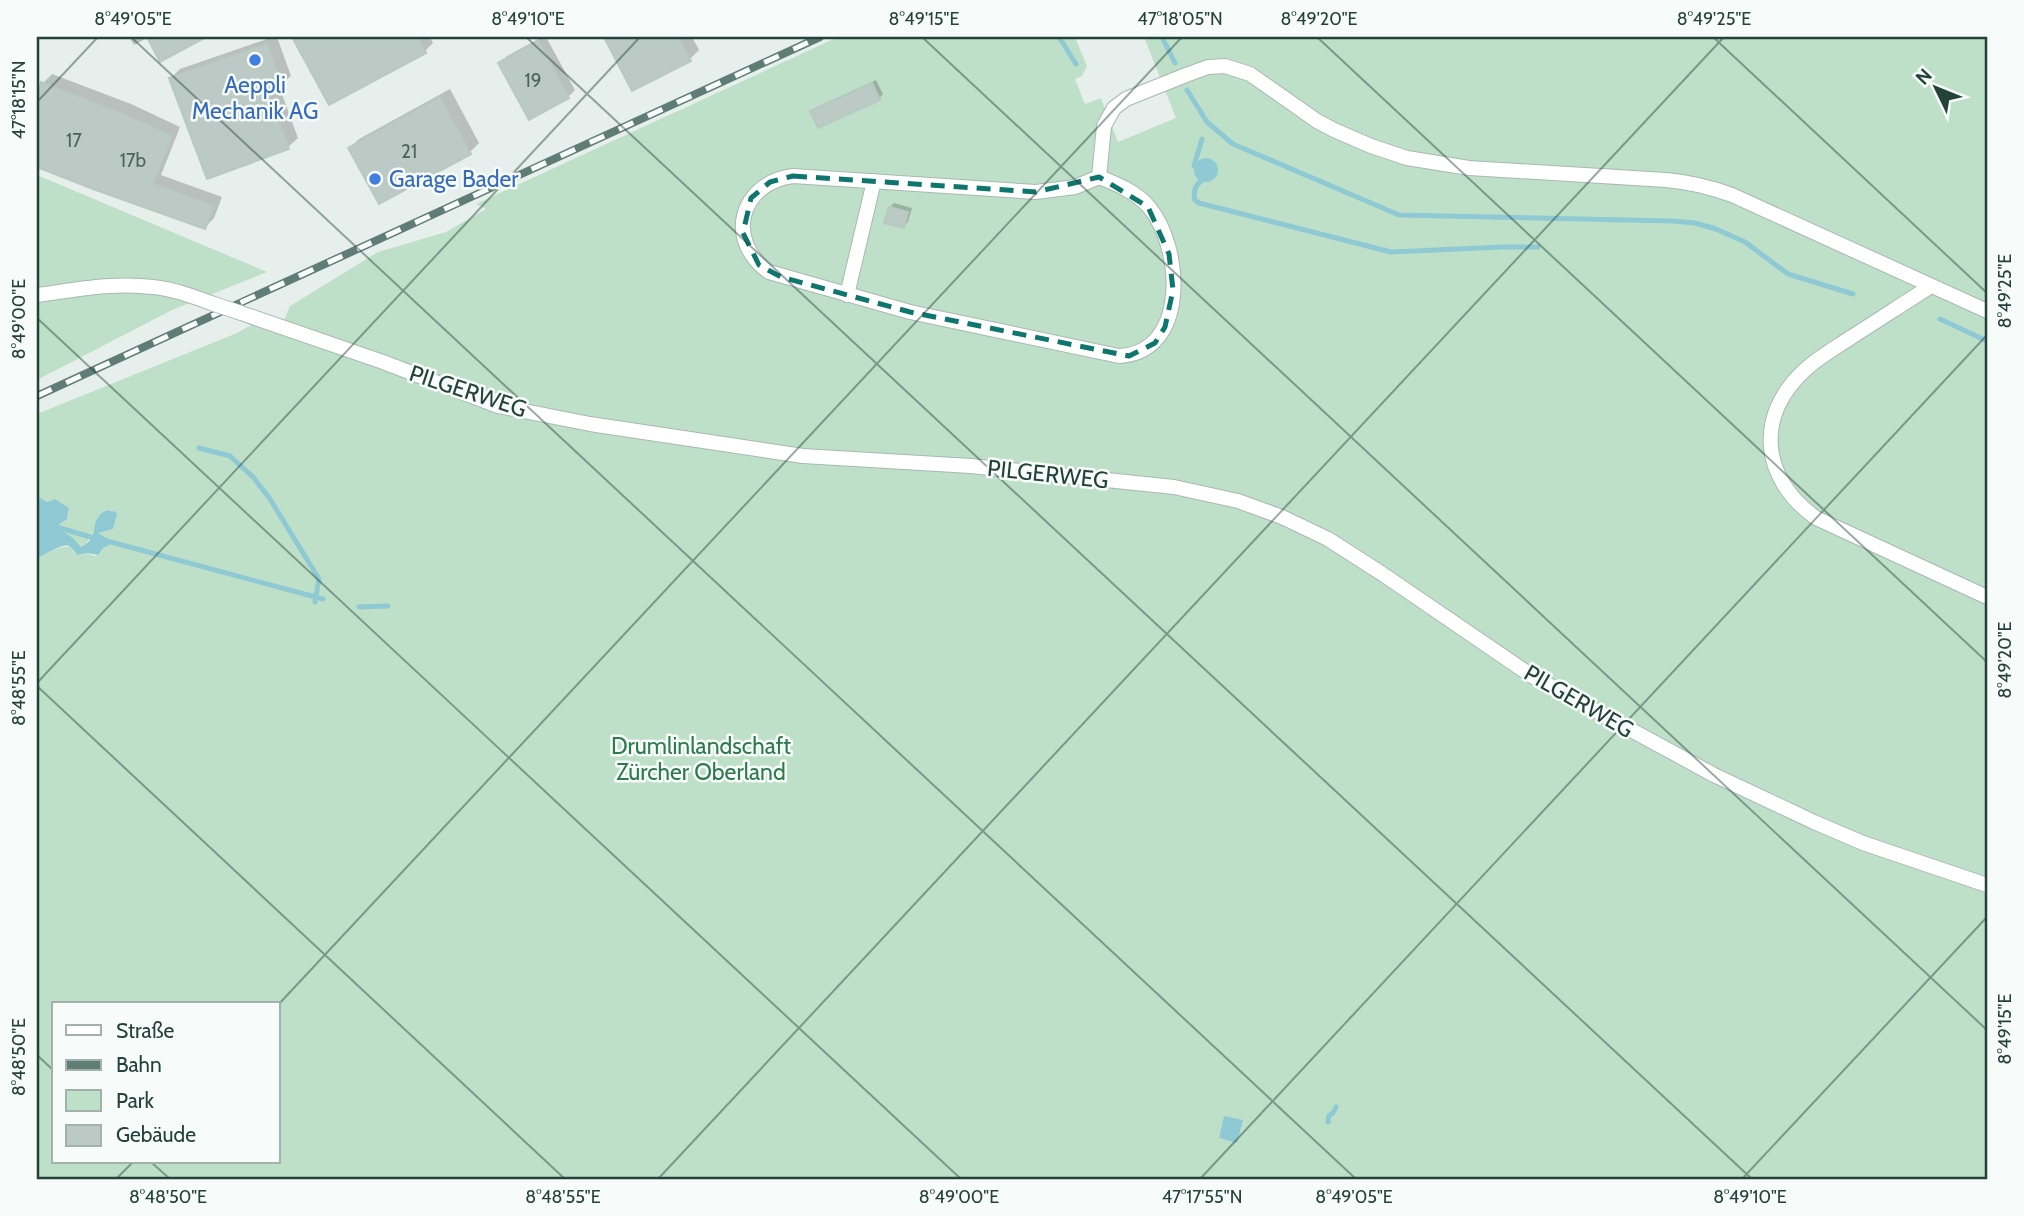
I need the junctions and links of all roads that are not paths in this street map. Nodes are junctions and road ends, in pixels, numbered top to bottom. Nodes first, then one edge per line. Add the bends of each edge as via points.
1 (1099, 177) junction
2 (874, 181) junction
3 (1931, 286) junction
4 (37, 295) edge
5 (847, 295) junction
6 (1987, 311) edge
7 (1987, 597) edge
8 (1987, 885) edge

1 - 2 street via 1075,187 1036,192
1 - 3 street via 1104,126 1114,108 1186,75 1225,66 1250,74 1325,126 1388,152 1469,168 1702,185
1 - 5 street via 1128,190 1148,207 1170,254 1173,290 1168,318 1155,343 1139,353 1107,355
2 - 5 street
2 - 5 street via 781,178 751,198 743,221 746,245 759,265 781,277
3 - 6 street
3 - 7 street via 1797,377 1777,408 1770,452 1785,488 1816,518
4 - 8 street, PILGERWEG, bridge via 106,286 176,291 479,400 629,431 803,456 971,466 1174,488 1253,506 1328,539 1532,676 1714,775 1863,843

